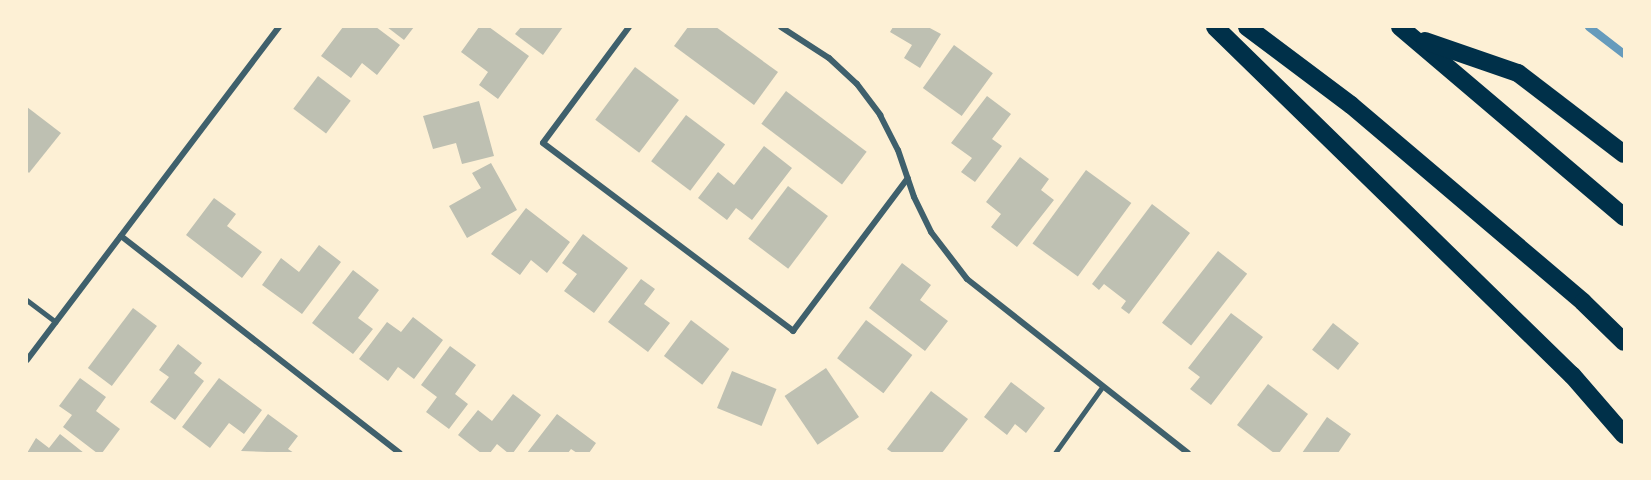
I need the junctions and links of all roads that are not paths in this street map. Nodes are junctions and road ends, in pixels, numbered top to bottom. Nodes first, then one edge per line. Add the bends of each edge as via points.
1 (279, 27) edge
2 (629, 27) edge
3 (781, 27) edge
4 (1215, 27) edge
5 (1246, 27) edge
6 (1407, 32) edge
7 (1624, 154) edge
8 (908, 178) junction
9 (1624, 217) edge
10 (121, 236) junction
11 (27, 300) edge
12 (56, 322) junction
13 (1624, 342) edge
14 (27, 360) edge
15 (1103, 386) junction
16 (1624, 435) edge
17 (400, 453) edge
18 (1055, 453) edge
19 (1188, 453) edge

1 - 10 street
2 - 8 street via 543,143 793,331
3 - 8 street via 828,58 857,84 880,115
4 - 16 highway via 1564,367
5 - 13 highway via 1351,105 1583,302
6 - 7 highway via 1518,73
6 - 9 highway
8 - 15 street via 931,232 967,279
10 - 12 street
10 - 17 street
11 - 12 lane
12 - 14 street
15 - 18 lane
15 - 19 street

